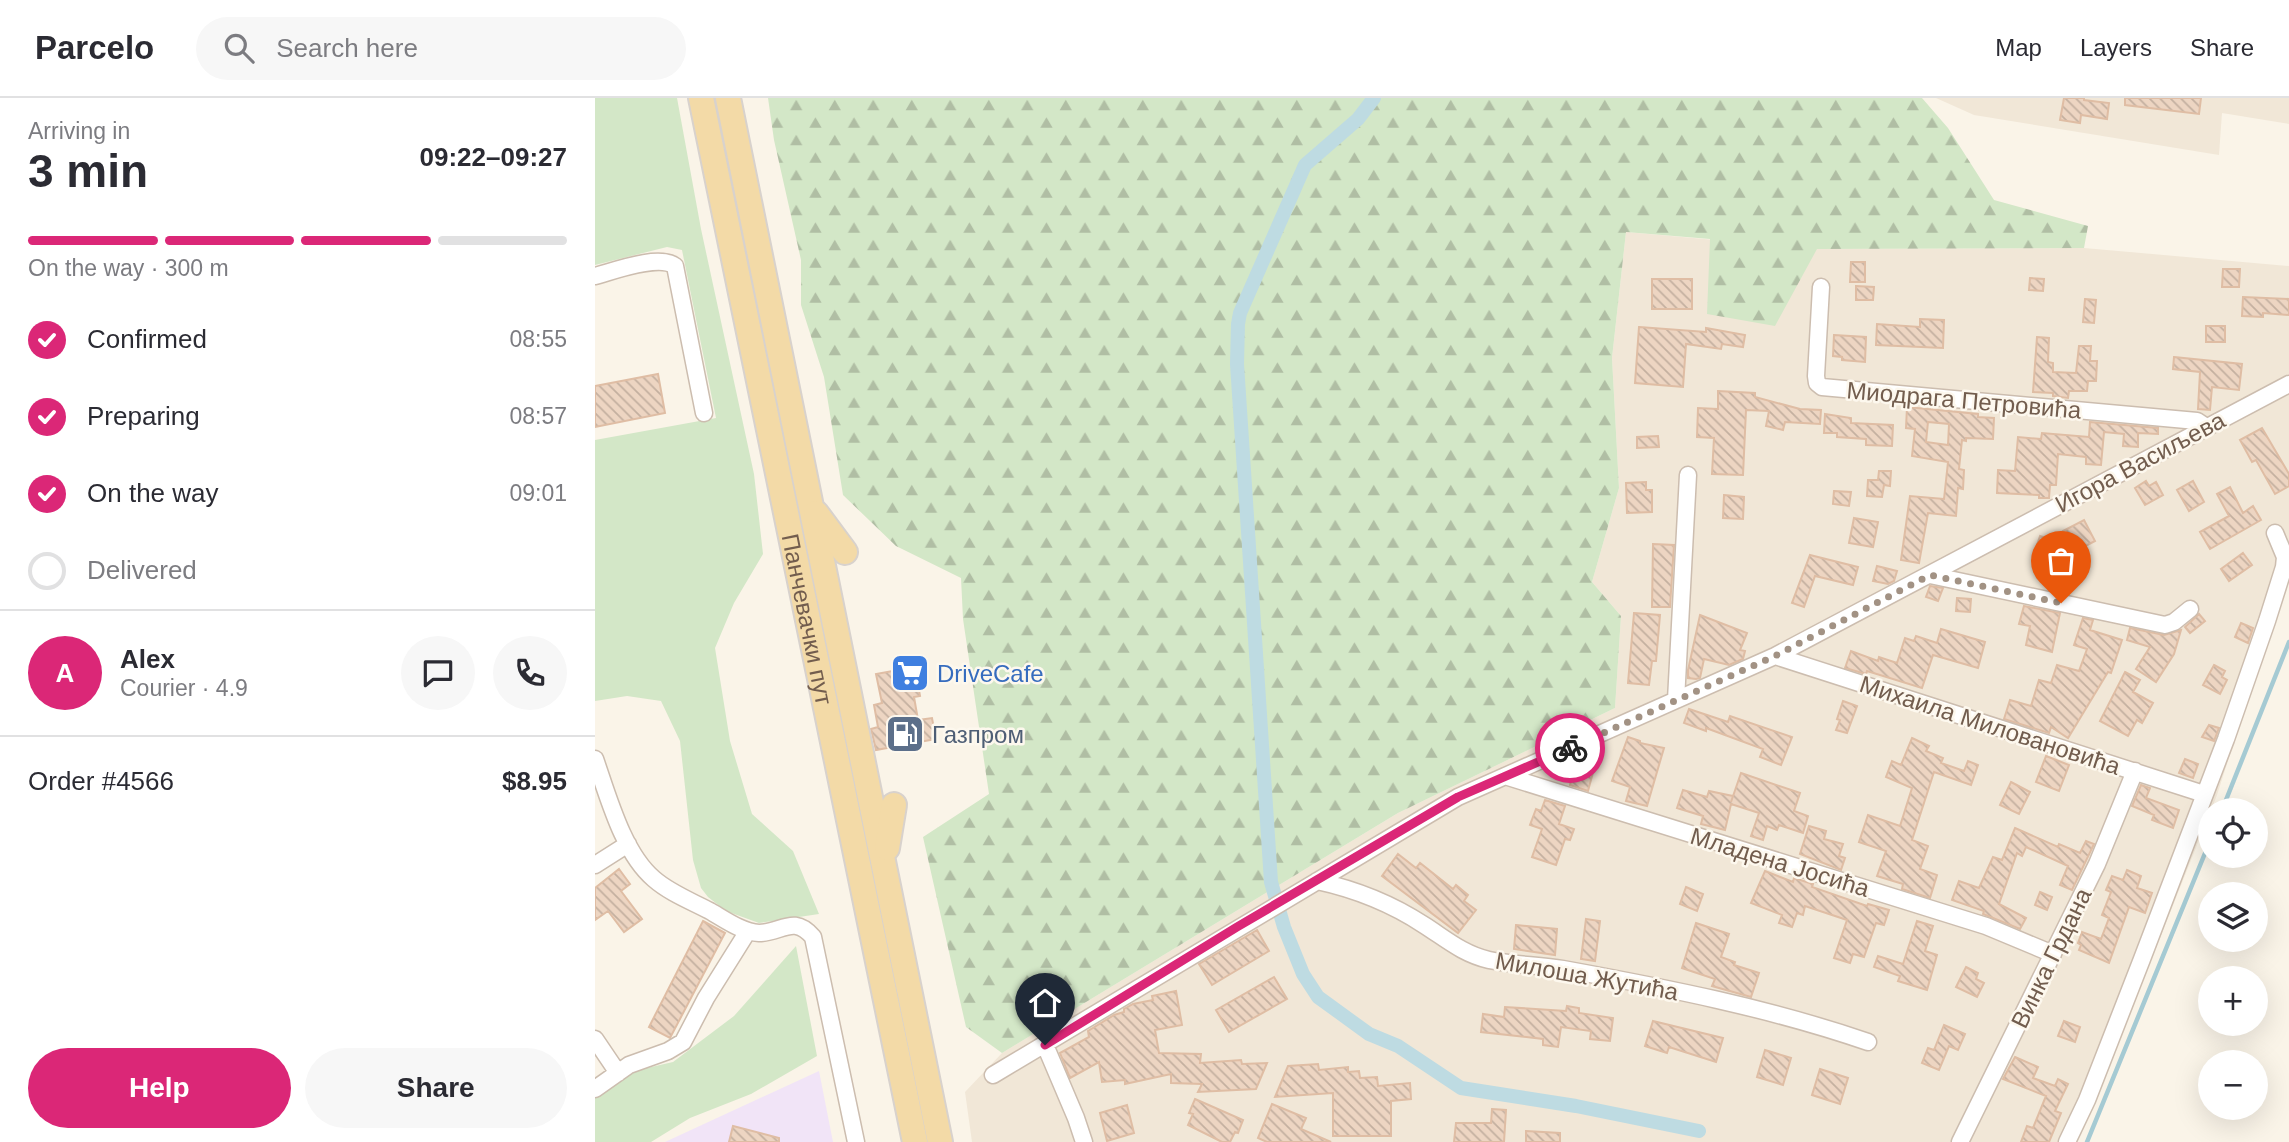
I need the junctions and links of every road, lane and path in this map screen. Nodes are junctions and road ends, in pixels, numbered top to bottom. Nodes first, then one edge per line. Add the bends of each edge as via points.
1 (701, 98) edge
2 (728, 98) edge
3 (595, 276) edge
4 (1821, 287) dead end
5 (2289, 384) edge
6 (704, 413) dead end
7 (2206, 427) junction
8 (1688, 475) dead end
9 (808, 495) junction
10 (2275, 533) dead end
11 (845, 552) dead end
12 (1930, 575) junction
13 (2189, 608) dead end
14 (1775, 656) junction
15 (1676, 700) junction
16 (595, 759) edge
17 (2135, 771) junction
18 (1505, 776) junction
19 (2204, 794) junction
20 (894, 805) dead end
21 (628, 844) junction
22 (595, 865) edge
23 (1317, 881) junction
24 (889, 895) junction
25 (748, 931) junction
26 (2053, 954) junction
27 (595, 1039) edge
28 (1868, 1042) dead end
29 (1045, 1045) junction
30 (618, 1073) junction
31 (993, 1075) dead end
32 (595, 1089) edge
33 (856, 1142) edge
34 (915, 1142) edge
35 (940, 1142) edge
36 (1084, 1142) edge
37 (1960, 1142) edge
38 (2067, 1142) edge

1 - 34 main road, Панчевачки пут
2 - 9 main road, Панчевачки пут
3 - 6 street via 657,261 675,266
4 - 7 street, Миодрага Петровића via 1817,383 1822,387 2197,421
5 - 7 street, Игора Васиљева
7 - 12 street, Игора Васиљева
8 - 15 street
9 - 11 main road via 817,517
9 - 24 main road, Панчевачки пут
10 - 19 street via 2285,557 2284,567
12 - 13 street via 2165,625
12 - 14 street, Игора Васиљева
14 - 15 street, Игора Васиљева
14 - 17 street, Михаила Миловановића
15 - 18 street, Игора Васиљева
16 - 21 street
17 - 19 street, Михаила Миловановића
17 - 26 street, Винка Грдана
18 - 23 street, Игора Васиљева via 1458,797
18 - 26 street, Младена Јосића via 1986,926
19 - 38 street
20 - 24 main road via 887,848
21 - 22 street
21 - 25 street via 653,878
23 - 28 street, Милоша Жутића via 1348,887 1409,916 1462,951 1489,960 1699,995 1806,1021
23 - 29 street, Игора Васиљева
24 - 35 main road, Панчевачки пут
25 - 30 street via 683,1042
25 - 33 street via 790,925 813,937
26 - 37 street, Винка Грдана
27 - 30 street
29 - 31 street, Игора Васиљева
29 - 36 street
30 - 32 street

